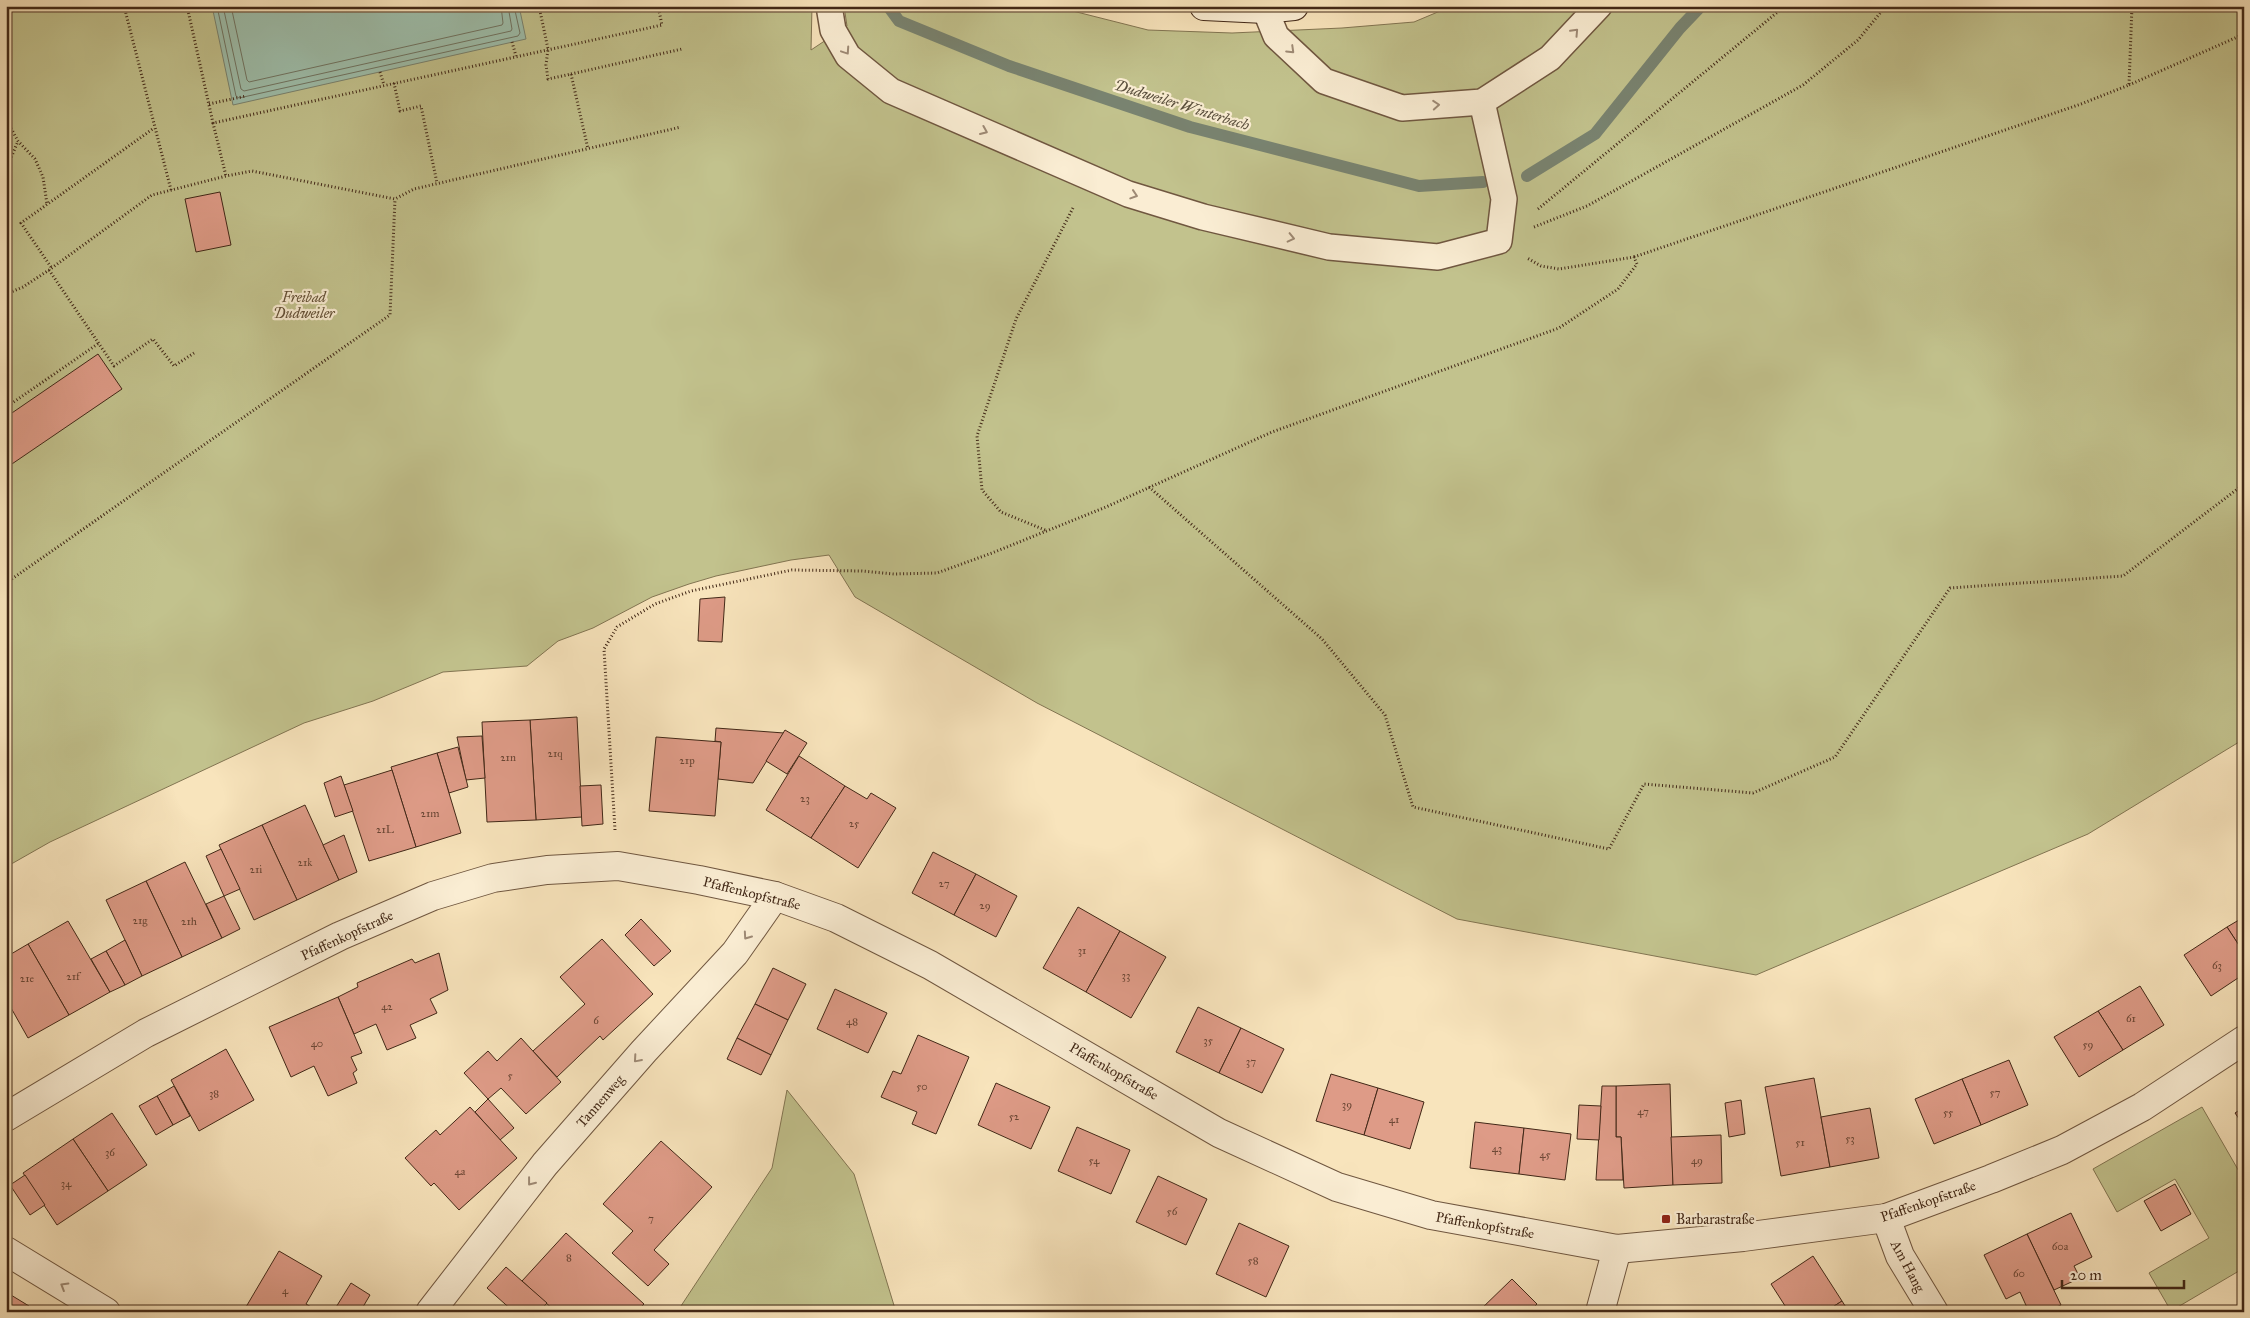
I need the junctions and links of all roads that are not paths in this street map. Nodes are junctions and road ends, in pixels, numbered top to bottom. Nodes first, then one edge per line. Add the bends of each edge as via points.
1 (829, 6) edge
2 (1204, 6) edge
3 (1294, 6) edge
4 (1599, 6) edge
5 (1266, 9) junction
6 (1482, 102) junction
7 (775, 896) junction
8 (2244, 1040) edge
9 (6, 1116) edge
10 (1886, 1218) junction
11 (1617, 1249) junction
12 (6, 1251) edge
13 (1602, 1311) edge
14 (106, 1312) edge
15 (430, 1312) edge
16 (1934, 1312) edge

1 -> 6 lane via 833,30 848,56 891,91 1128,194 1203,217 1329,247 1438,257 1499,241 1504,200
2 - 5 street
3 - 5 street
6 -> 4 lane via 1550,58
5 -> 6 lane via 1276,36 1324,81 1402,108
7 - 9 street, Pfaffenkopfstraße via 618,866 547,870 492,878 433,896 340,936 146,1034
7 - 11 street, Pfaffenkopfstraße via 836,918 930,965 1219,1133 1336,1187 1431,1215
7 -> 15 street, Tannenweg via 735,953 545,1164
8 - 10 street, Pfaffenkopfstraße via 2142,1107 2062,1150
10 - 11 street, Pfaffenkopfstraße via 1743,1237
10 - 16 street, Am Hang via 1900,1256
11 - 13 street
14 -> 12 street

